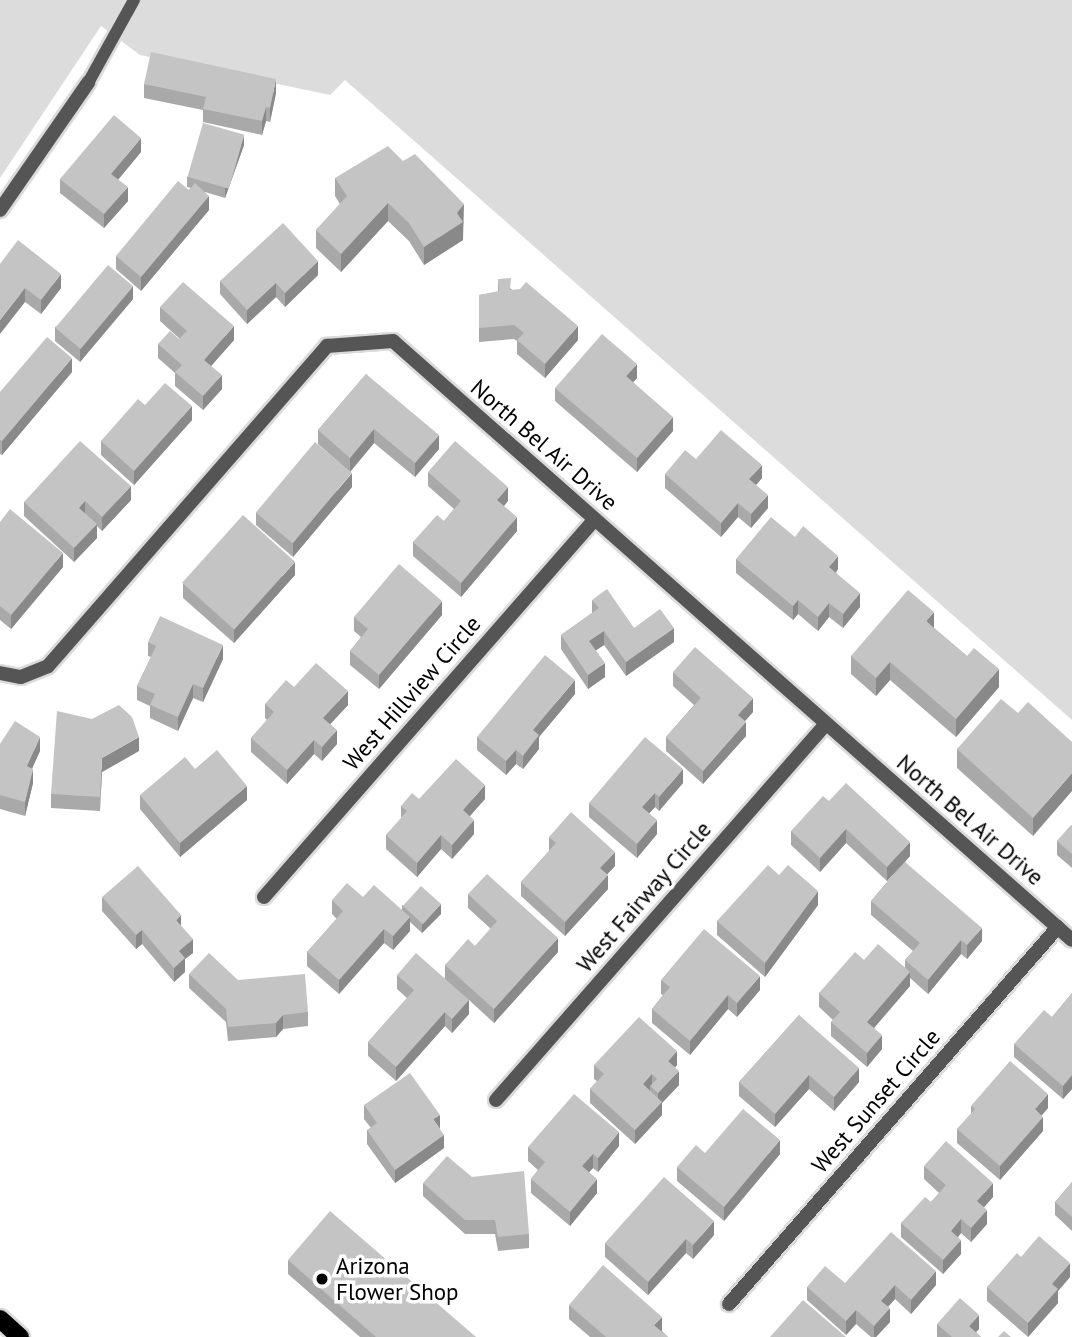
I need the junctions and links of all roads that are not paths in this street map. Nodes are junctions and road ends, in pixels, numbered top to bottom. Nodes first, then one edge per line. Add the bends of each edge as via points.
1 (134, 0) edge
2 (88, 83) joint
3 (0, 210) edge
4 (595, 519) junction
5 (0, 673) edge
6 (827, 724) junction
7 (264, 897) dead end
8 (1058, 927) junction
9 (1072, 940) edge
10 (496, 1100) dead end
11 (729, 1304) dead end
12 (0, 1319) edge
13 (20, 1337) edge

1 - 2 lane
2 - 3 street
4 - 5 street, North Bel Air Drive via 393,341 327,346 48,666 21,677
4 - 6 street, North Bel Air Drive
4 - 7 street, West Hillview Circle
6 - 8 street, North Bel Air Drive
6 - 10 street, West Fairway Circle
8 - 9 street, North Bel Air Drive
8 - 11 street, West Sunset Circle
12 - 13 main road

